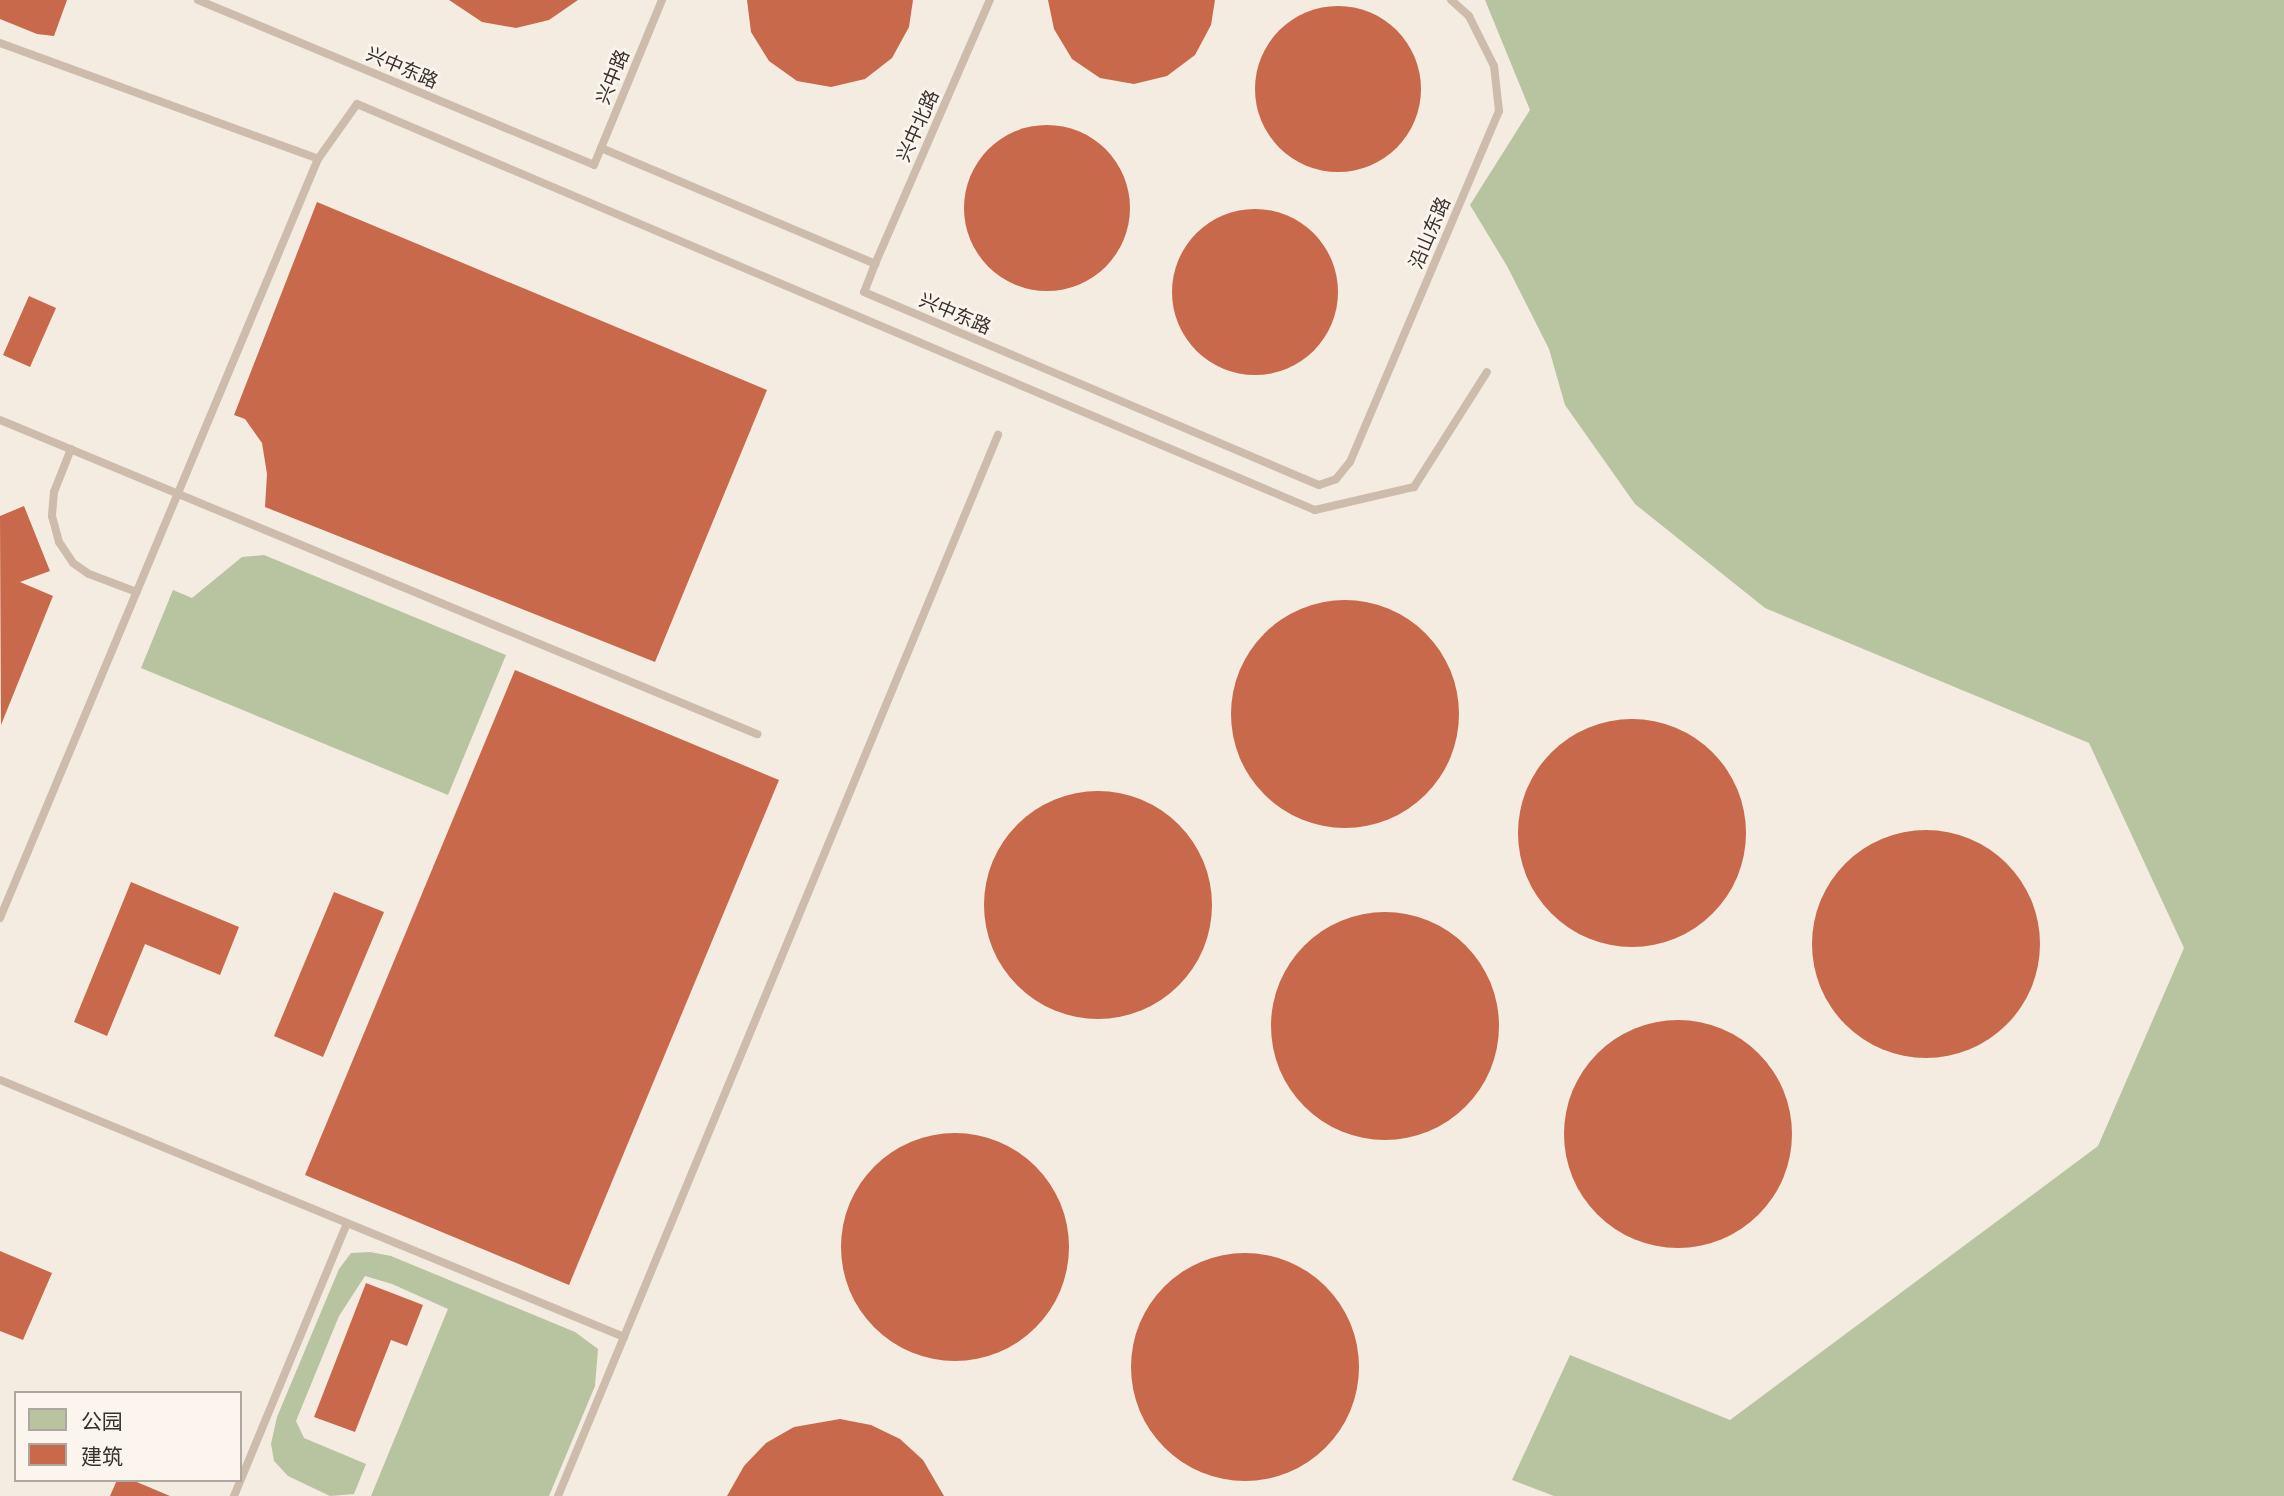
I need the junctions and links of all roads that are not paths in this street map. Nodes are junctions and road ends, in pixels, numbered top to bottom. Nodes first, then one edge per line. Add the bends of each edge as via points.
1 (198, 0) edge
2 (662, 0) edge
3 (990, 0) edge
4 (1451, 0) edge
5 (0, 43) edge
6 (601, 148) junction
7 (318, 159) junction
8 (594, 165) joint
9 (875, 264) junction
10 (1487, 372) dead end
11 (0, 420) edge
12 (998, 435) dead end
13 (71, 449) junction
14 (1336, 479) joint
15 (178, 493) junction
16 (136, 592) junction
17 (757, 734) dead end
18 (0, 918) edge
19 (0, 1080) edge
20 (347, 1223) junction
21 (624, 1337) junction
22 (242, 1474) edge
23 (558, 1496) edge

1 - 8 lane, 兴中东路
2 - 6 lane, 兴中路
3 - 9 lane, 兴中北路
4 - 14 lane, 沿山东路 via 1469,16 1494,66 1499,111 1350,462
5 - 7 lane
6 - 8 lane, 兴中路
6 - 9 lane
7 - 10 lane via 357,104 1315,510 1414,487
7 - 15 lane
9 - 14 lane, 兴中东路 via 864,292 1319,485
11 - 13 lane
12 - 21 lane
13 - 15 lane
13 - 16 lane via 54,492 52,516 59,541 73,564
15 - 16 lane
15 - 17 lane
16 - 18 lane
19 - 20 lane
20 - 21 lane
20 - 22 lane
21 - 23 lane

